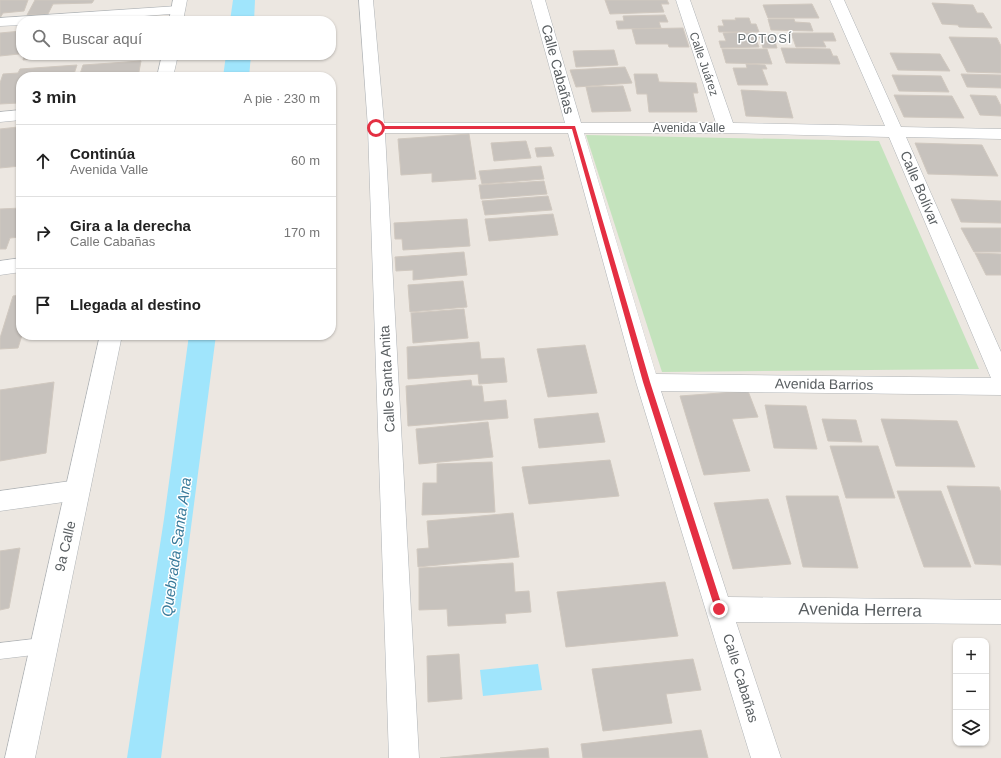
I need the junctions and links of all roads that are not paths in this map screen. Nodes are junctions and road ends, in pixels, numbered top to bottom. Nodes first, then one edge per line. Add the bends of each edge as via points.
1 (366, 0) edge
2 (538, 0) edge
3 (683, 0) edge
4 (837, 0) edge
5 (178, 10) edge
6 (89, 16) edge
7 (16, 21) edge
8 (0, 22) edge
9 (169, 60) edge
10 (166, 72) edge
11 (16, 116) edge
12 (0, 118) edge
13 (574, 127) junction
14 (376, 128) junction
15 (726, 128) junction
16 (895, 131) junction
17 (1001, 134) edge
18 (16, 266) edge
19 (0, 268) edge
20 (110, 340) edge
21 (1001, 377) edge
22 (647, 382) junction
23 (1001, 387) edge
24 (78, 490) junction
25 (0, 501) edge
26 (719, 609) junction
27 (1001, 612) edge
28 (42, 646) junction
29 (0, 651) edge
30 (20, 758) edge
31 (404, 758) edge
32 (766, 758) edge

1 - 14 street, Calle Santa Anita
2 - 13 street, Calle Cabañas
3 - 15 street, Calle Juárez
4 - 16 street, Calle Bolívar
5 - 6 street
7 - 8 street
9 - 10 street
11 - 12 street
13 - 14 street, Avenida Valle
13 - 15 street, Avenida Valle
13 - 22 street, Calle Cabañas
14 - 31 street, Calle Santa Anita
15 - 16 street, Avenida Valle
16 - 17 street, Avenida Valle
16 - 21 street, Calle Bolívar
18 - 19 street
20 - 24 street, 9a Calle
22 - 23 street, Avenida Barrios
22 - 26 street, Calle Cabañas
24 - 25 street
24 - 28 street, 9a Calle
26 - 27 street, Avenida Herrera
26 - 32 street, Calle Cabañas
28 - 29 lane
28 - 30 street, 9a Calle

